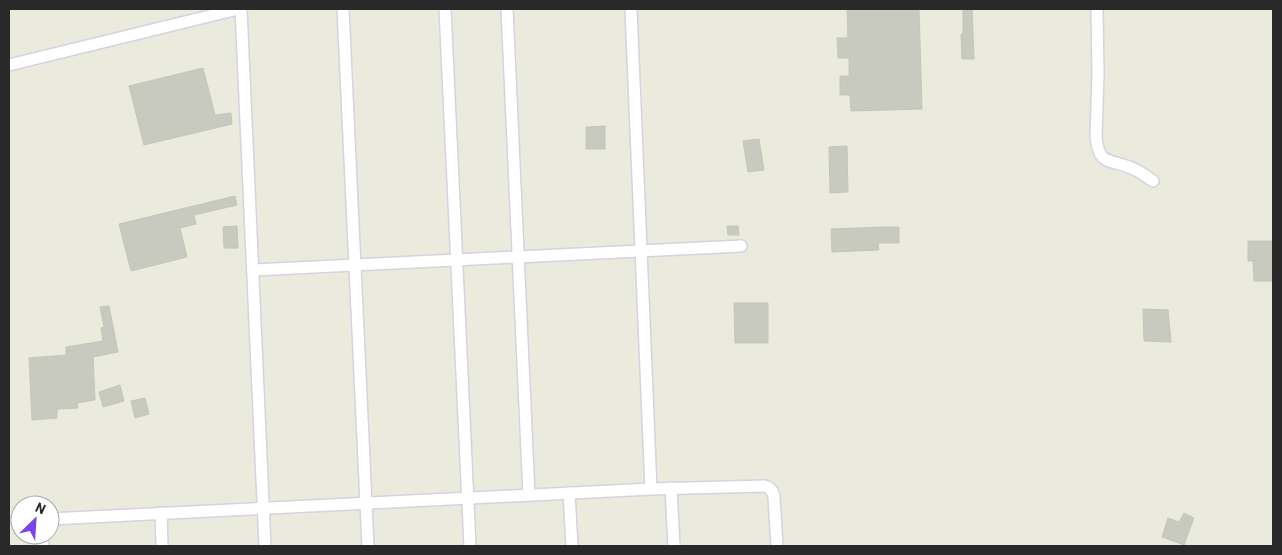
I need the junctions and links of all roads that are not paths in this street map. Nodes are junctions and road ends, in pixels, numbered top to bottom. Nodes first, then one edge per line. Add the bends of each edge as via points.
1 (239, 9) edge
2 (343, 9) edge
3 (445, 9) edge
4 (507, 9) edge
5 (630, 9) edge
6 (1097, 9) edge
7 (9, 65) edge
8 (1153, 181) dead end
9 (741, 246) dead end
10 (641, 251) junction
11 (518, 257) junction
12 (457, 260) junction
13 (354, 265) junction
14 (252, 270) junction
15 (670, 488) junction
16 (651, 489) junction
17 (570, 493) junction
18 (529, 495) junction
19 (468, 498) junction
20 (366, 504) junction
21 (264, 508) junction
22 (161, 513) junction
23 (60, 518) edge
24 (162, 546) edge
25 (266, 546) edge
26 (368, 546) edge
27 (470, 546) edge
28 (572, 546) edge
29 (674, 546) edge
30 (777, 546) edge

1 - 7 street
1 - 14 street
2 - 13 street
3 - 12 street
4 - 11 street
5 - 10 street
6 - 8 street via 1097,145 1106,160 1139,171
9 - 10 street
10 - 11 street
10 - 16 street
11 - 12 street
11 - 18 street
12 - 13 street
12 - 19 street
13 - 14 street
13 - 20 street
14 - 21 street
15 - 16 street
15 - 29 street
15 - 30 street via 767,486 774,497
16 - 17 street
17 - 18 street
17 - 28 street
18 - 19 street
19 - 20 street
19 - 27 street
20 - 21 street
20 - 26 street
21 - 22 street
21 - 25 street
22 - 23 street
22 - 24 street

